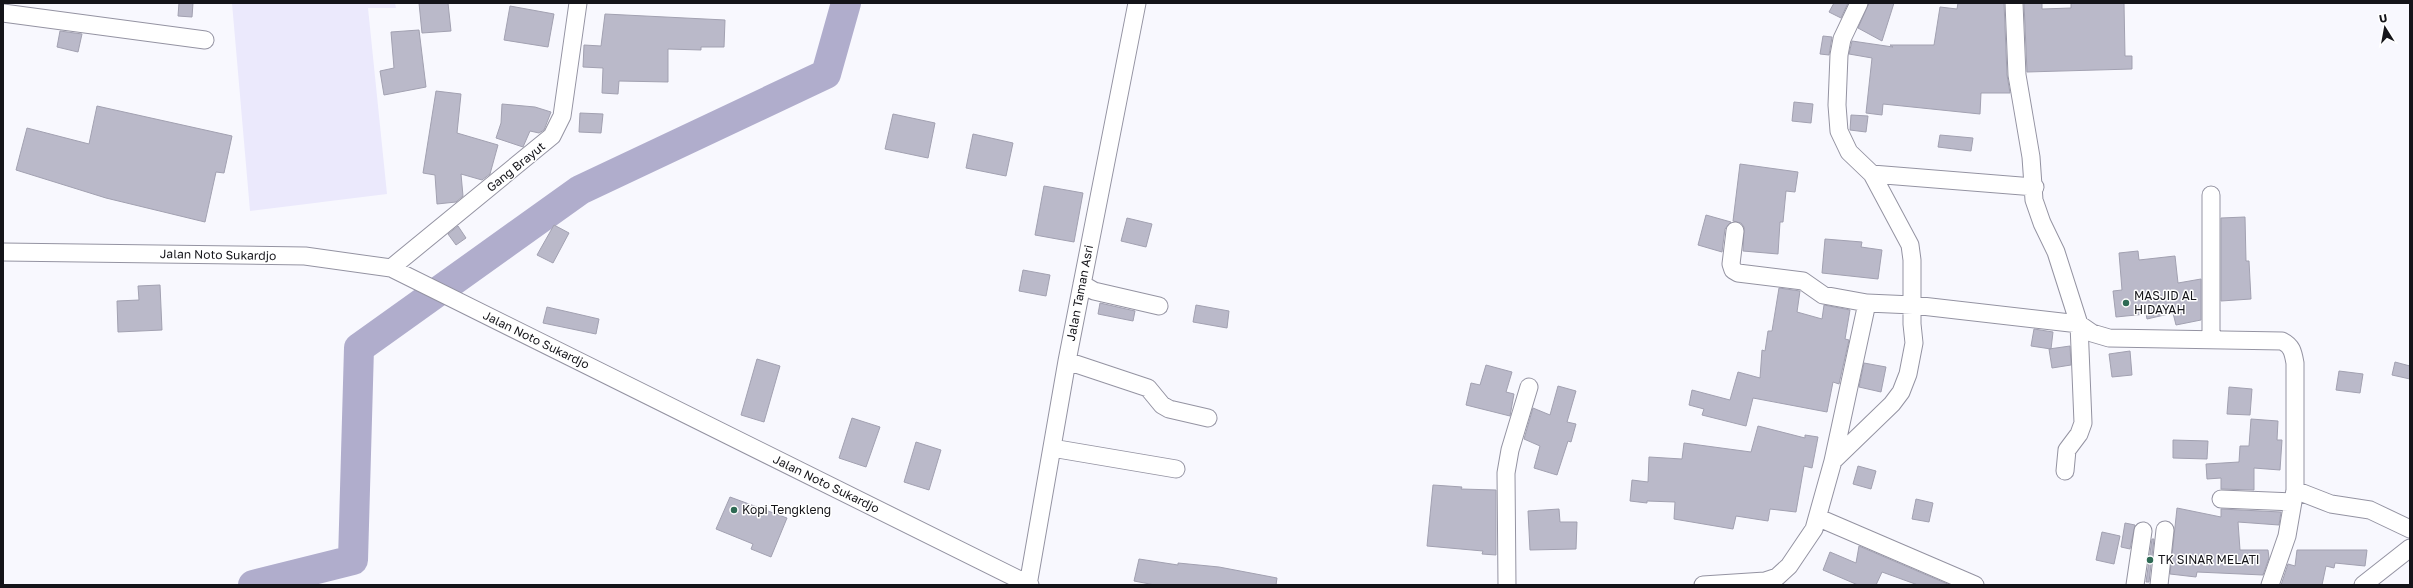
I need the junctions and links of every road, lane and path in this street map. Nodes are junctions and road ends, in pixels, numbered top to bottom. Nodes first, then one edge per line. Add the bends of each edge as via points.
1 (578, 3) edge
2 (1137, 3) edge
3 (1859, 3) edge
4 (2014, 3) edge
5 (3, 13) edge
6 (205, 40) dead end
7 (1872, 174) junction
8 (2035, 187) junction
9 (2211, 195) dead end
10 (1735, 231) dead end
11 (3, 252) edge
12 (391, 268) junction
13 (1082, 284) junction
14 (1867, 303) junction
15 (1912, 305) junction
16 (1158, 306) dead end
17 (2079, 324) junction
18 (2211, 338) junction
19 (1067, 361) junction
20 (1529, 387) dead end
21 (1208, 418) dead end
22 (1052, 448) junction
23 (1833, 461) junction
24 (1176, 469) dead end
25 (2064, 471) dead end
26 (2294, 496) junction
27 (2221, 499) dead end
28 (1819, 518) junction
29 (2410, 529) edge
30 (2165, 530) dead end
31 (2143, 531) dead end
32 (2410, 548) edge
33 (1029, 585) edge
34 (1507, 585) edge
35 (1703, 585) edge
36 (1975, 585) edge
37 (2135, 585) edge
38 (2159, 585) edge
39 (2270, 585) edge
40 (2363, 585) edge

1 - 12 street, Gang Brayut via 562,116 552,136
2 - 13 street, Jalan Taman Asri
3 - 7 street via 1842,39 1837,105 1839,131 1849,152
4 - 8 street via 2017,76
5 - 6 street
7 - 8 street
7 - 15 street via 1910,245
8 - 17 street via 2034,200 2056,252
9 - 18 street
10 - 14 street via 1731,264 1733,270 1738,273 1803,281 1823,296
11 - 12 street, Jalan Noto Sukardjo via 305,256
12 - 33 street, Jalan Noto Sukardjo
13 - 16 street via 1094,291
13 - 19 street, Jalan Taman Asri
14 - 15 street
14 - 23 street
15 - 17 street
15 - 23 street via 1913,357 1901,392 1892,404
17 - 18 street via 2092,333 2109,338
17 - 25 street via 2083,423 2079,434 2067,450
18 - 26 street via 2275,340 2289,345 2295,363
19 - 21 street via 1148,388 1162,405 1169,409
19 - 22 street, Jalan Taman Asri
20 - 34 street via 1510,450 1506,473
22 - 24 street
22 - 33 street, Jalan Taman Asri
23 - 28 street
26 - 27 street
26 - 29 street via 2370,510
26 - 39 street via 2287,536
28 - 35 street via 1789,566 1777,577 1765,581
28 - 36 street
30 - 38 street
31 - 37 street
32 - 40 street

